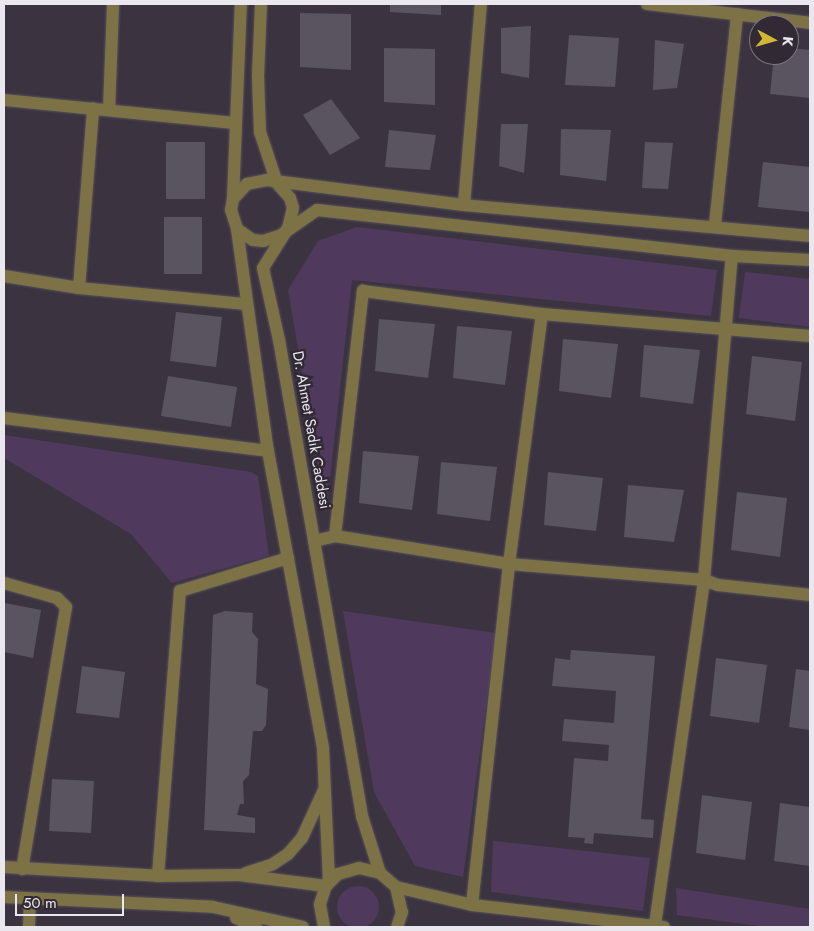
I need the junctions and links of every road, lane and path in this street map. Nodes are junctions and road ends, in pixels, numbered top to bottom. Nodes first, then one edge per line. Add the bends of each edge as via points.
1 (112, 4) edge
2 (242, 4) edge
3 (261, 4) edge
4 (481, 4) edge
5 (647, 4) edge
6 (689, 7) edge
7 (737, 14) junction
8 (810, 23) edge
9 (4, 100) edge
10 (93, 109) junction
11 (109, 110) junction
12 (236, 123) junction
13 (277, 183) junction
14 (234, 199) junction
15 (464, 205) junction
16 (715, 225) junction
17 (237, 228) junction
18 (281, 235) junction
19 (810, 236) edge
20 (732, 256) junction
21 (810, 260) edge
22 (4, 276) edge
23 (79, 288) junction
24 (246, 304) junction
25 (542, 314) junction
26 (726, 329) junction
27 (810, 336) edge
28 (4, 418) edge
29 (268, 451) junction
30 (335, 536) junction
31 (314, 541) junction
32 (288, 558) junction
33 (509, 564) junction
34 (704, 580) junction
35 (4, 583) edge
36 (810, 595) edge
37 (326, 786) junction
38 (4, 867) edge
39 (22, 869) junction
40 (380, 873) junction
41 (239, 875) junction
42 (158, 876) junction
43 (328, 884) junction
44 (396, 888) junction
45 (4, 897) edge
46 (30, 899) junction
47 (472, 905) junction
48 (213, 907) junction
49 (659, 926) edge
50 (29, 927) edge
51 (256, 927) edge
52 (303, 927) edge
53 (324, 927) edge
54 (397, 927) edge

1 - 11 street
2 - 12 street
3 - 13 street, Dr. Ahmet Sadık Caddesi via 260,132
4 - 15 street
5 - 6 street
6 - 7 street
7 - 8 street
7 - 16 street
9 - 10 street
10 - 11 street
10 - 23 street
11 - 12 street
12 - 14 street
13 - 14 street via 267,180 252,182 239,190
13 - 15 street
13 - 18 street, Dr. Ahmet Sadık Caddesi via 290,198 293,208 288,228
14 - 17 street via 231,210
15 - 16 street
16 - 19 street
17 - 18 street via 244,236 263,242
17 - 24 street
18 - 20 street via 317,210
18 - 31 street, Dr. Ahmet Sadık Caddesi via 263,268 279,340
20 - 21 street
20 - 26 street
22 - 23 street
23 - 24 street
24 - 29 street
25 - 26 street
25 - 30 street via 363,292
25 - 33 street
26 - 27 street
26 - 34 street
28 - 29 street
29 - 32 street
30 - 31 street
30 - 33 street
31 - 40 street, Dr. Ahmet Sadık Caddesi via 362,816
32 - 37 street via 323,749
32 - 42 street via 180,591
33 - 34 street
33 - 47 street
34 - 36 street via 718,585
34 - 49 street
35 - 39 street via 56,598 66,606
37 - 41 street via 302,838 288,854 273,864
37 - 43 street
38 - 39 street
39 - 42 street
40 - 43 street via 359,868 338,874
40 - 44 street
41 - 42 street
41 - 43 street
43 - 53 street via 320,904
44 - 47 street
44 - 54 street via 402,912
45 - 46 street
46 - 48 street
46 - 50 street
47 - 49 street
48 - 51 street
48 - 52 street

